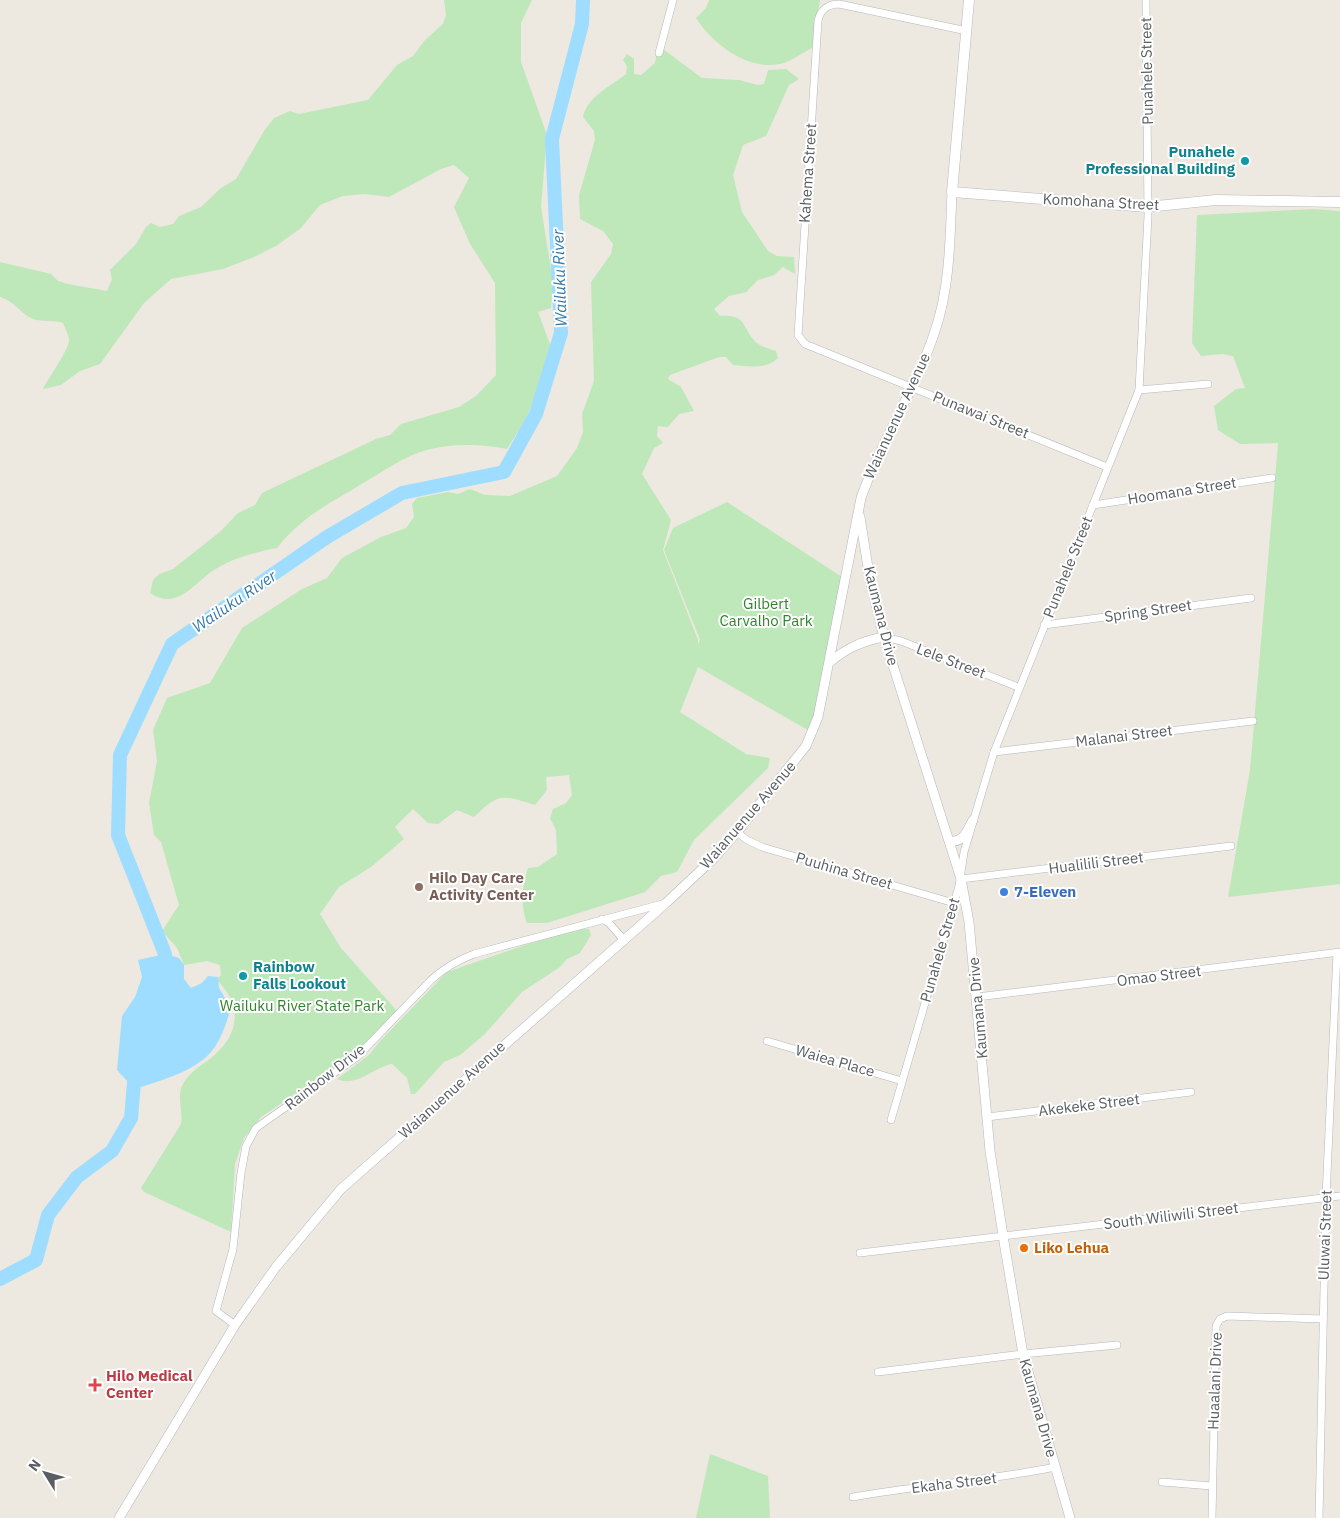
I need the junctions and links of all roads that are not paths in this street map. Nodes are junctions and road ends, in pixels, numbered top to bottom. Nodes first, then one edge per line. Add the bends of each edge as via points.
1 (672, 0) edge
2 (969, 0) edge
3 (1146, 0) edge
4 (967, 31) junction
5 (659, 53) dead end
6 (952, 192) junction
7 (1340, 202) edge
8 (1147, 207) junction
9 (800, 340) joint
10 (1208, 384) dead end
11 (911, 387) junction
12 (1139, 390) junction
13 (1107, 467) junction
14 (1272, 478) dead end
15 (860, 504) junction
16 (1093, 505) junction
17 (1251, 598) dead end
18 (1044, 625) junction
19 (884, 637) junction
20 (830, 662) junction
21 (1018, 687) junction
22 (1253, 721) dead end
23 (994, 752) junction
24 (973, 820) junction
25 (737, 832) junction
26 (950, 841) junction
27 (1231, 846) dead end
28 (961, 879) junction
29 (666, 903) junction
30 (954, 903) junction
31 (602, 919) junction
32 (623, 939) junction
33 (1339, 953) edge
34 (977, 998) junction
35 (767, 1041) dead end
36 (902, 1081) junction
37 (1191, 1092) dead end
38 (987, 1117) junction
39 (891, 1120) dead end
40 (1340, 1196) edge
41 (1326, 1197) junction
42 (1003, 1237) junction
43 (860, 1253) dead end
44 (1323, 1319) junction
45 (235, 1325) junction
46 (1117, 1345) dead end
47 (1023, 1354) junction
48 (878, 1372) dead end
49 (1055, 1467) junction
50 (1162, 1482) dead end
51 (1212, 1486) junction
52 (853, 1497) dead end
53 (119, 1518) edge
54 (1070, 1518) edge
55 (1212, 1518) edge
56 (1319, 1518) edge

1 - 5 street
2 - 4 main road, Waianuenue Avenue
3 - 8 street, Punahele Street
4 - 6 main road, Waianuenue Avenue
4 - 9 street, Kahema Street via 839,4 825,8 818,21
6 - 8 main road, Komohana Street
6 - 11 street, Waianuenue Avenue via 947,279 940,315
7 - 8 main road, Komohana Street via 1216,200
8 - 12 street, Punahele Street
9 - 11 street, Punawai Street
10 - 12 street
11 - 13 street, Punawai Street
11 - 15 street, Waianuenue Avenue via 873,463
12 - 13 street, Punahele Street
13 - 16 street, Punahele Street
14 - 16 street, Hoomana Street
15 - 19 street, Kaumana Drive via 860,527
15 - 20 street, Waianuenue Avenue
16 - 18 street, Punahele Street
17 - 18 street, Spring Street
18 - 21 street, Punahele Street
19 - 20 street via 862,641
19 - 21 street, Lele Street
19 - 26 street, Kaumana Drive
20 - 25 street, Waianuenue Avenue via 818,718 806,746
21 - 23 street, Punahele Street
22 - 23 street, Malanai Street
23 - 24 street, Punahele Street
24 - 26 street via 964,838
24 - 28 street, Punahele Street
25 - 29 street, Waianuenue Avenue
25 - 30 street, Puuhina Street via 762,847
26 - 28 street, Kaumana Drive
27 - 28 street, Hualilili Street
28 - 30 street, Punahele Street
28 - 34 street, Kaumana Drive
29 - 31 street, Rainbow Drive
29 - 32 street, Waianuenue Avenue
30 - 36 street, Punahele Street
31 - 32 street via 610,923
31 - 45 street, Rainbow Drive via 474,954 444,968 357,1057 256,1128 246,1146 233,1248 216,1310
32 - 45 street, Waianuenue Avenue via 341,1189 276,1266
33 - 34 street, Omao Street
33 - 41 street, Uluwai Street
34 - 38 street, Kaumana Drive
35 - 36 street, Waiea Place
36 - 39 street, Punahele Street
37 - 38 street, Akekeke Street
38 - 42 street, Kaumana Drive
40 - 41 street, South Wiliwili Street
41 - 42 street, South Wiliwili Street
41 - 44 street, Uluwai Street
42 - 43 street, South Wiliwili Street
42 - 47 street, Kaumana Drive
44 - 51 street, Huaalani Drive via 1227,1316 1220,1319 1216,1326
44 - 56 street, Uluwai Street
45 - 53 street, Waianuenue Avenue
46 - 47 street
47 - 48 street
47 - 49 street, Kaumana Drive
49 - 52 street, Ekaha Street
49 - 54 street, Kaumana Drive
50 - 51 street
51 - 55 street, Huaalani Drive

